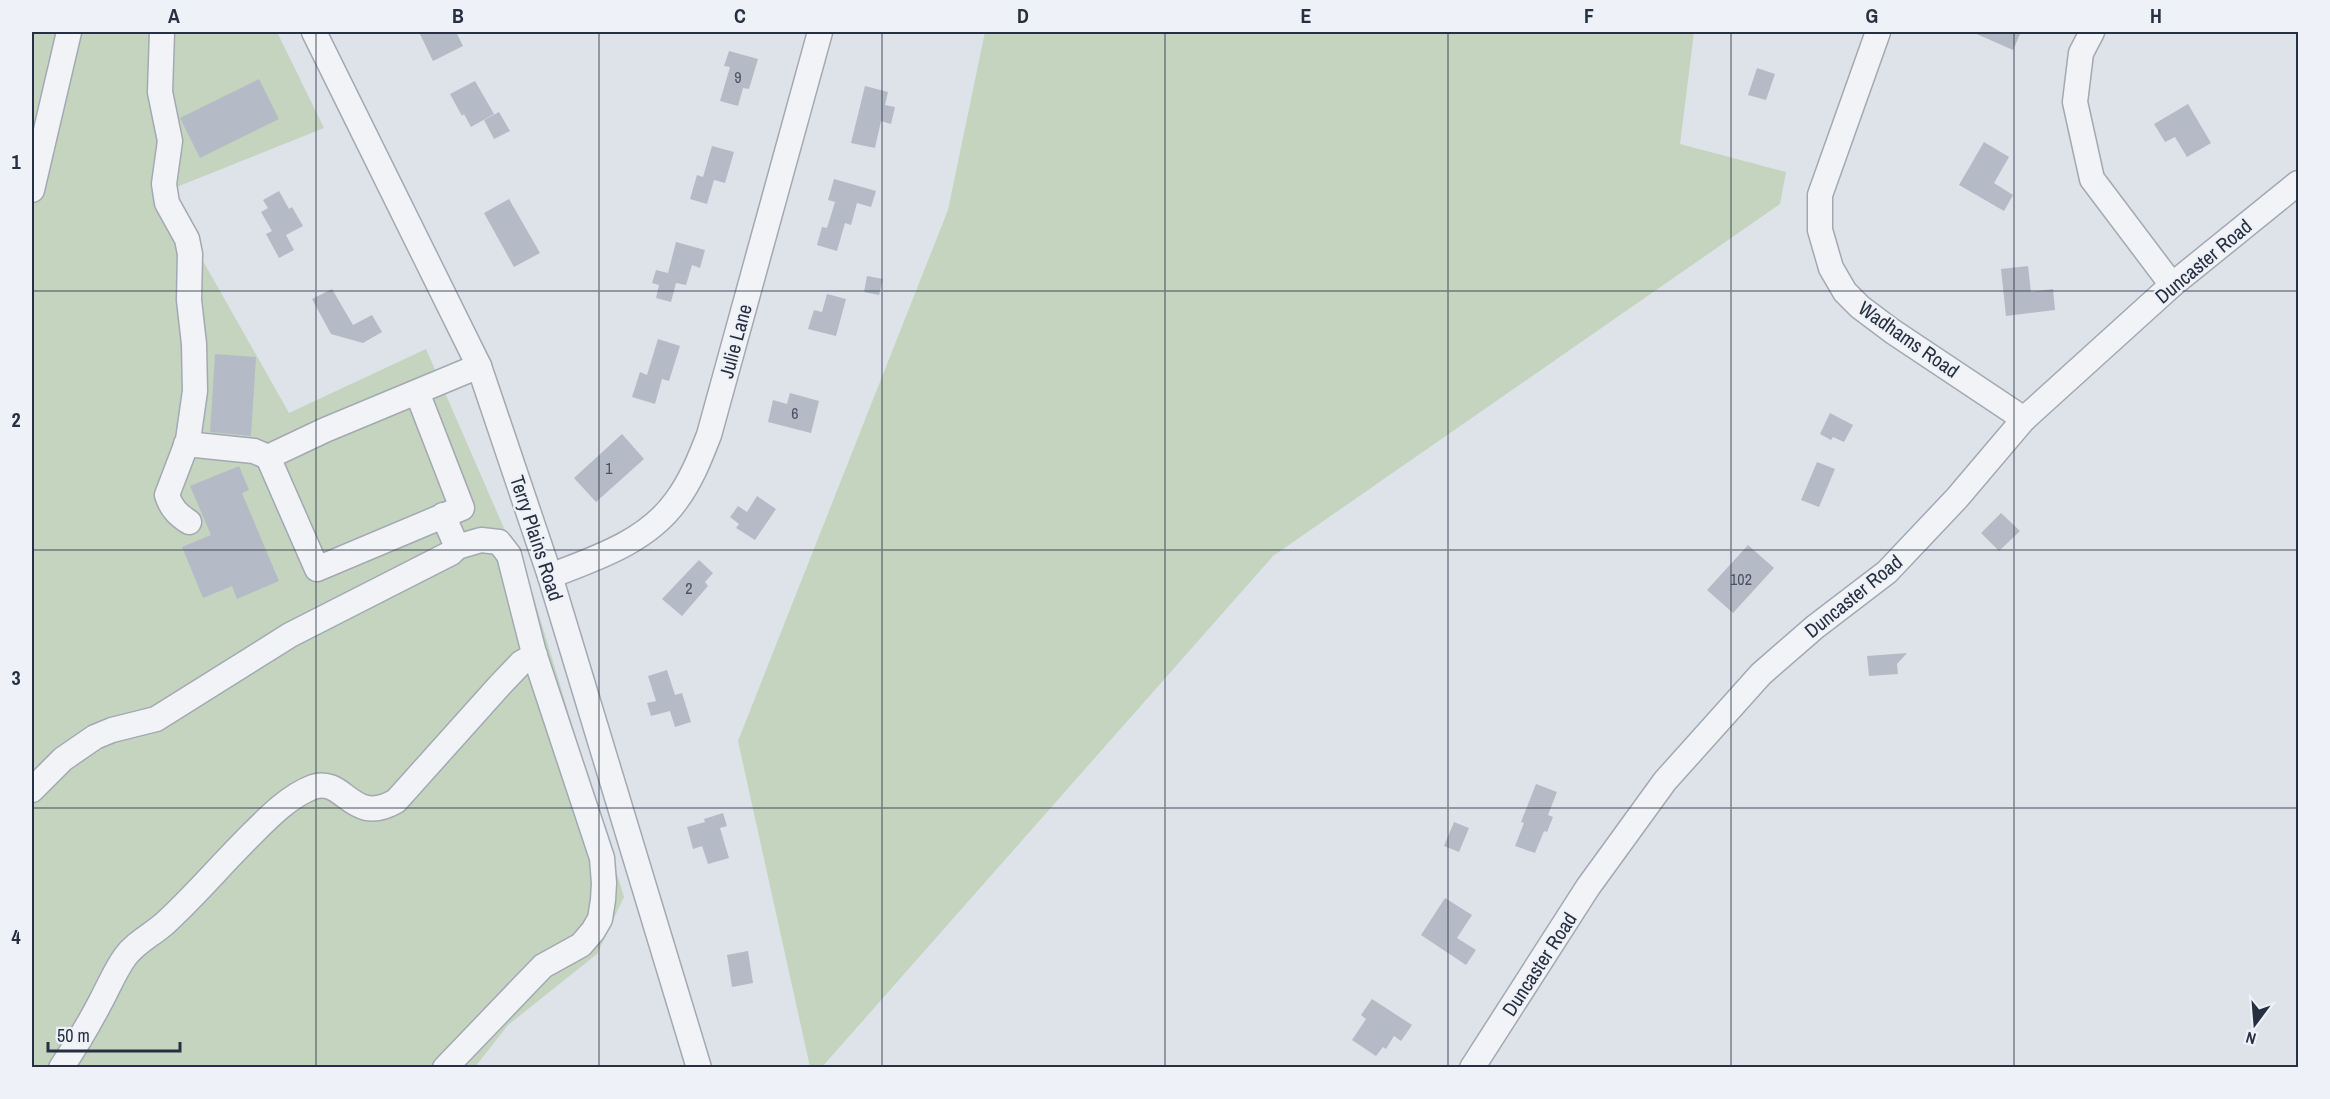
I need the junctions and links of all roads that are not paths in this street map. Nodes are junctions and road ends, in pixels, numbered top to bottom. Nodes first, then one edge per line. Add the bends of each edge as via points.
1 (69, 32) edge
2 (162, 32) edge
3 (314, 32) edge
4 (820, 32) edge
5 (1878, 32) edge
6 (2092, 32) edge
7 (2298, 183) edge
8 (32, 190) edge
9 (2172, 285) junction
10 (479, 366) junction
11 (417, 392) junction
12 (2024, 419) junction
13 (186, 444) junction
14 (268, 457) junction
15 (443, 515) junction
16 (189, 522) dead end
17 (457, 548) junction
18 (550, 576) junction
19 (535, 655) junction
20 (32, 790) edge
21 (61, 1068) edge
22 (445, 1068) edge
23 (699, 1068) edge
24 (1472, 1068) edge

1 - 8 street
2 - 13 street via 160,92 170,141 164,184 167,203 186,239 191,268 189,300 195,391
3 - 10 street, Terry Plains Road
4 - 18 street, Julie Lane via 709,435 690,480 675,503 637,537
5 - 12 street, Wadhams Road via 1820,195 1820,230 1831,268 1845,292 1860,307
6 - 9 street via 2081,53 2075,102 2092,179
7 - 9 street, Duncaster Road
9 - 12 street, Duncaster Road
10 - 11 street
10 - 18 street, Terry Plains Road
11 - 14 street
11 - 15 street via 462,508
12 - 24 street, Duncaster Road via 1887,572 1761,674 1665,781 1588,887
13 - 14 street via 254,451
13 - 16 street via 167,495 174,509
14 - 15 street via 317,569
15 - 17 street
17 - 19 street via 481,540 499,542 509,555
17 - 20 street via 290,635 156,719 95,737 63,759
18 - 23 street, Terry Plains Road
19 - 21 street via 521,663 500,685 396,801 374,810 323,785 294,797 272,815 162,925 127,954
19 - 22 street via 602,858 600,919 581,945 543,966

